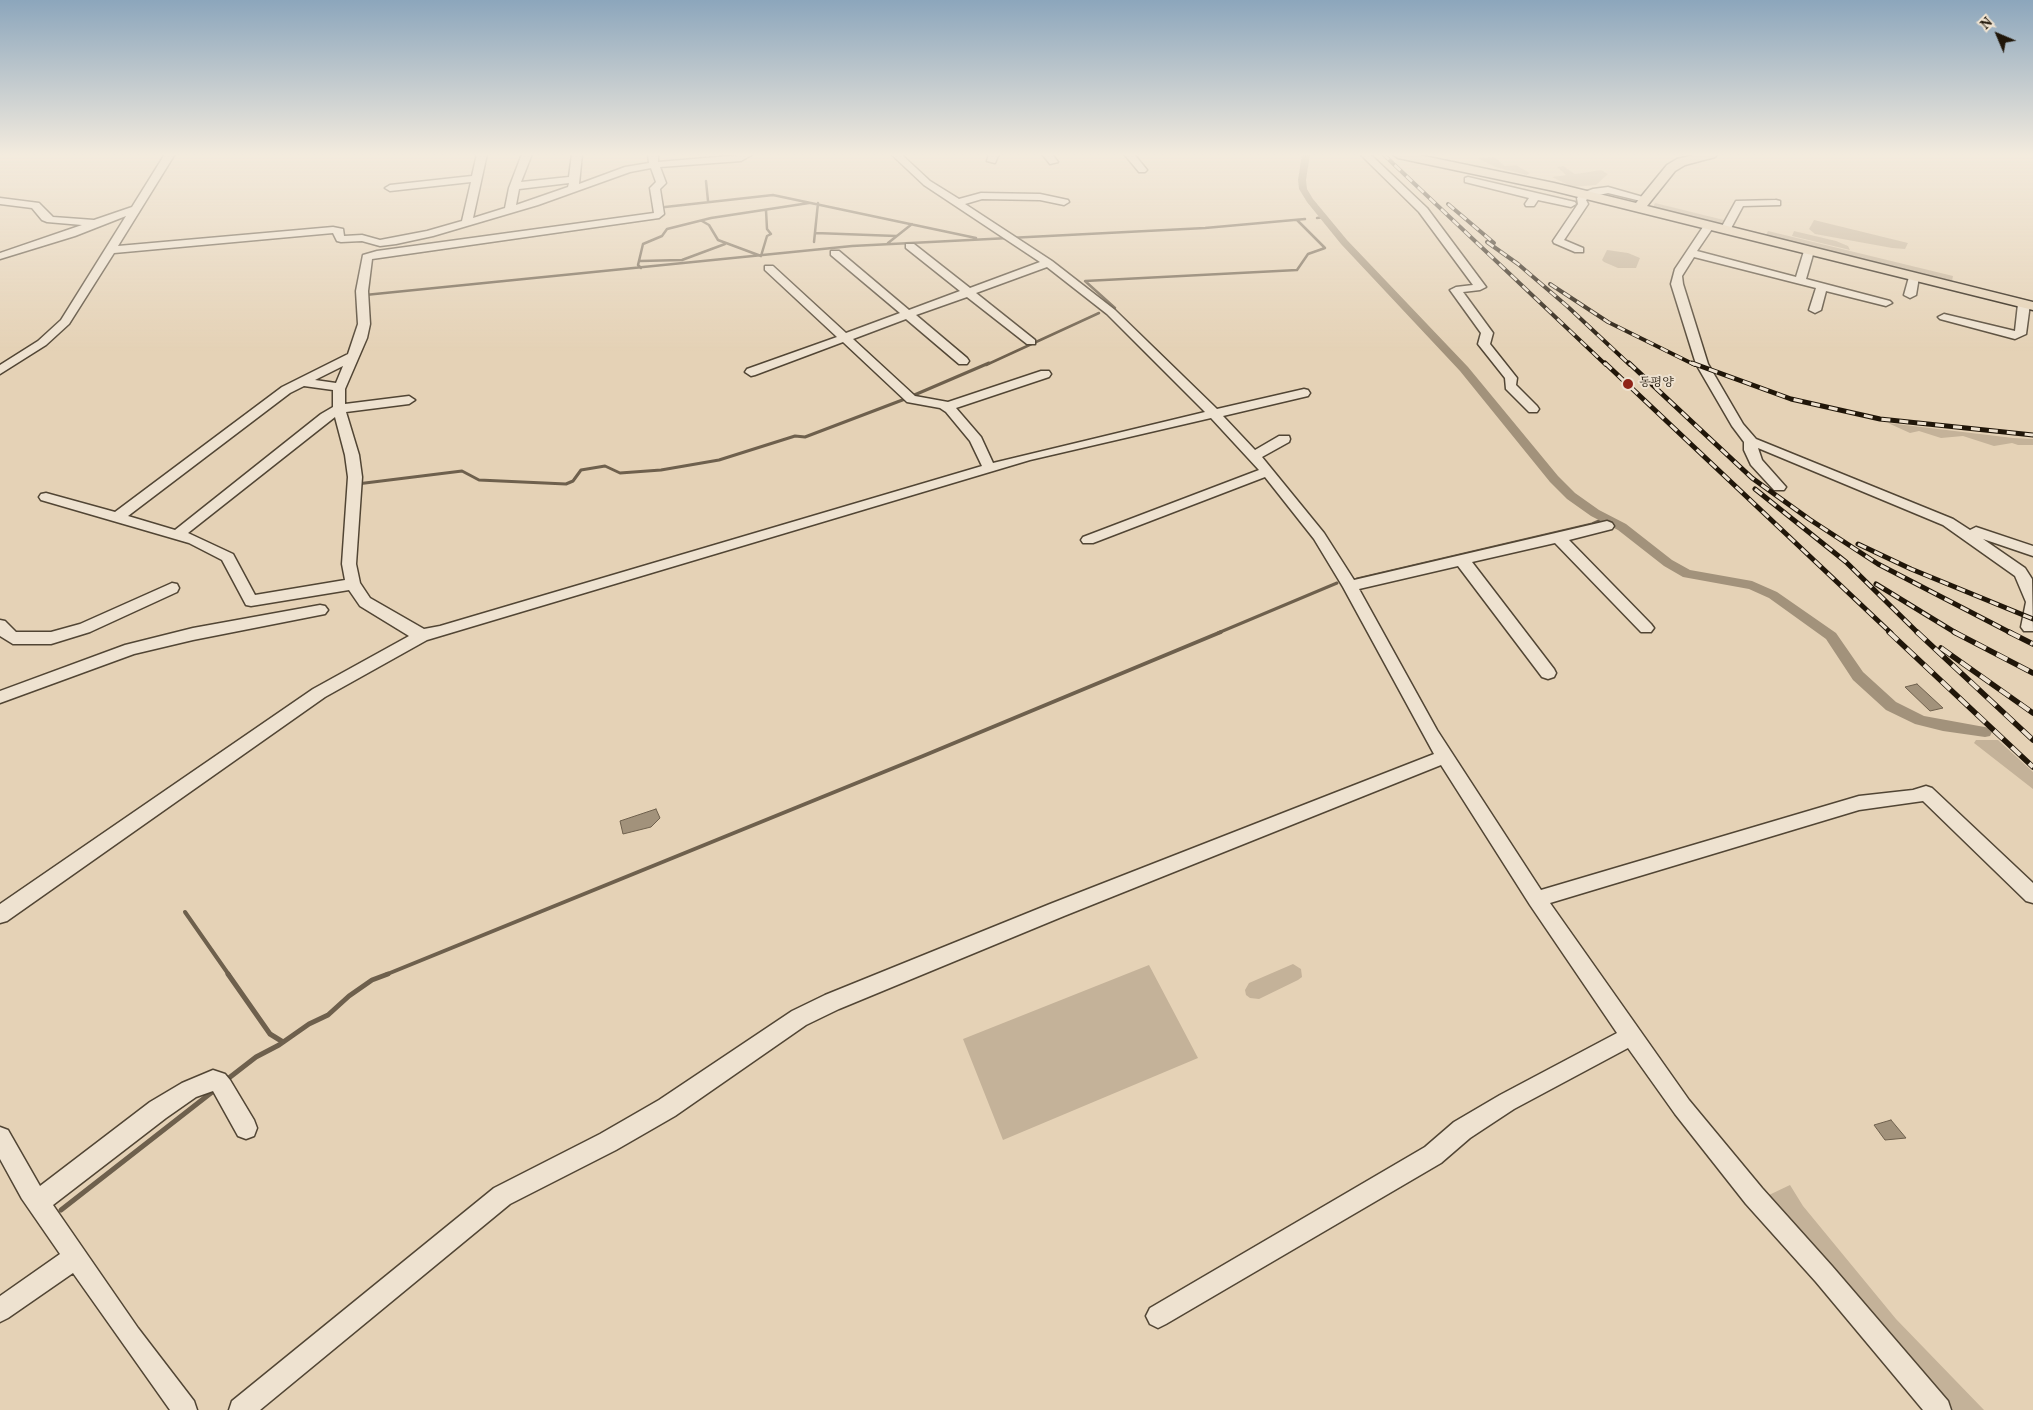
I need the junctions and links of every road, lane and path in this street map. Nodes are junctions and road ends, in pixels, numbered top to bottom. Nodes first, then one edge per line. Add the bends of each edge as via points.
1 (51, 220) edge
2 (104, 220) edge
3 (127, 220) edge
4 (474, 220) edge
5 (627, 220) edge
6 (982, 220) edge
7 (1430, 220) edge
8 (1572, 220) edge
9 (1690, 220) edge
10 (1731, 220) edge
11 (467, 222) joint
12 (95, 223) junction
13 (1709, 226) junction
14 (1725, 230) junction
15 (910, 246) dead end
16 (109, 250) junction
17 (1579, 250) dead end
18 (1809, 251) junction
19 (835, 253) dead end
20 (1691, 253) junction
21 (0, 256) edge
22 (1048, 263) junction
23 (769, 268) dead end
24 (1914, 277) junction
25 (1800, 281) junction
26 (1822, 287) junction
27 (969, 292) junction
28 (1910, 295) dead end
29 (1886, 303) dead end
30 (2028, 305) edge
31 (1815, 310) dead end
32 (908, 315) junction
33 (1944, 317) dead end
34 (2020, 334) junction
35 (2033, 337) edge
36 (845, 338) junction
37 (1031, 342) dead end
38 (352, 357) junction
39 (963, 361) dead end
40 (0, 370) edge
41 (751, 372) dead end
42 (1045, 374) dead end
43 (302, 382) junction
44 (340, 387) junction
45 (1304, 393) dead end
46 (410, 400) dead end
47 (947, 407) junction
48 (339, 409) junction
49 (1533, 409) dead end
50 (1212, 412) junction
51 (1284, 439) dead end
52 (1751, 442) junction
53 (1254, 456) junction
54 (989, 468) junction
55 (1268, 472) junction
56 (1779, 486) dead end
57 (46, 497) dead end
58 (118, 517) junction
59 (1948, 522) junction
60 (1607, 526) dead end
61 (177, 535) junction
62 (1559, 538) junction
63 (1088, 540) dead end
64 (2033, 551) edge
65 (1462, 560) junction
66 (353, 584) junction
67 (1350, 586) junction
68 (172, 588) dead end
69 (2033, 602) edge
70 (320, 610) dead end
71 (0, 625) edge
72 (2029, 627) dead end
73 (1646, 628) dead end
74 (423, 635) junction
75 (1548, 673) dead end
76 (0, 697) edge
77 (1444, 757) junction
78 (2033, 895) edge
79 (1537, 899) junction
80 (0, 915) edge
81 (1631, 1036) junction
82 (246, 1128) dead end
83 (0, 1138) edge
84 (38, 1202) junction
85 (76, 1257) junction
86 (0, 1310) edge
87 (1158, 1316) dead end
88 (184, 1410) edge
89 (240, 1410) edge
90 (1939, 1410) edge

1 - 12 street
2 - 12 street
3 - 16 street
4 - 11 street
5 - 38 street via 367,257 362,290 364,324 359,347
6 - 22 street
7 - 49 street via 1480,287 1456,290 1487,332 1484,344 1511,378 1510,386
8 - 17 street via 1558,241
9 - 13 main road
10 - 14 street
11 - 16 street via 422,236 380,243 362,238 342,239 338,231 333,230
12 - 21 street via 71,234
13 - 14 main road
13 - 20 street
14 - 18 main road
15 - 27 street
16 - 40 street via 65,322 54,334
18 - 24 main road
18 - 25 street
19 - 32 street
20 - 25 street
20 - 52 street via 1677,276 1702,364
22 - 27 street
22 - 50 street via 1111,312
23 - 36 street
24 - 28 street
24 - 30 main road
25 - 26 street
26 - 29 street
26 - 31 street
27 - 32 street
27 - 37 street
30 - 34 street
32 - 36 street
32 - 39 street
33 - 34 street
34 - 35 street
36 - 41 street
36 - 47 street via 911,400
38 - 43 street
38 - 44 street
42 - 47 street
43 - 44 street
43 - 58 street via 286,390
44 - 48 street
45 - 50 street
46 - 48 street
47 - 54 street via 976,440
48 - 61 street via 306,430
48 - 66 street via 355,477 349,564
50 - 53 street
50 - 54 street
51 - 53 street
52 - 56 street via 1756,462
52 - 59 street
53 - 55 street
54 - 74 street
55 - 63 street
55 - 67 street via 1319,536
57 - 58 street
58 - 61 street
59 - 64 street
59 - 69 street via 2020,572 2026,579
60 - 62 street
61 - 66 street via 228,557 251,601
62 - 65 street
62 - 73 street
65 - 67 street
65 - 75 street
66 - 74 street via 365,602
67 - 77 street
68 - 71 street via 85,628 52,638 13,638
69 - 72 street
70 - 76 street via 131,649
74 - 80 street via 319,693
77 - 79 street
77 - 89 street via 1048,914 798,1018 667,1108 502,1196
78 - 79 street via 1926,793 1860,803
79 - 81 street
81 - 87 street via 1507,1102 1462,1130 1433,1155
81 - 90 street via 1754,1196
82 - 84 street via 221,1084 213,1080 189,1090 158,1110
83 - 84 street
84 - 85 street
85 - 86 street
85 - 88 street

